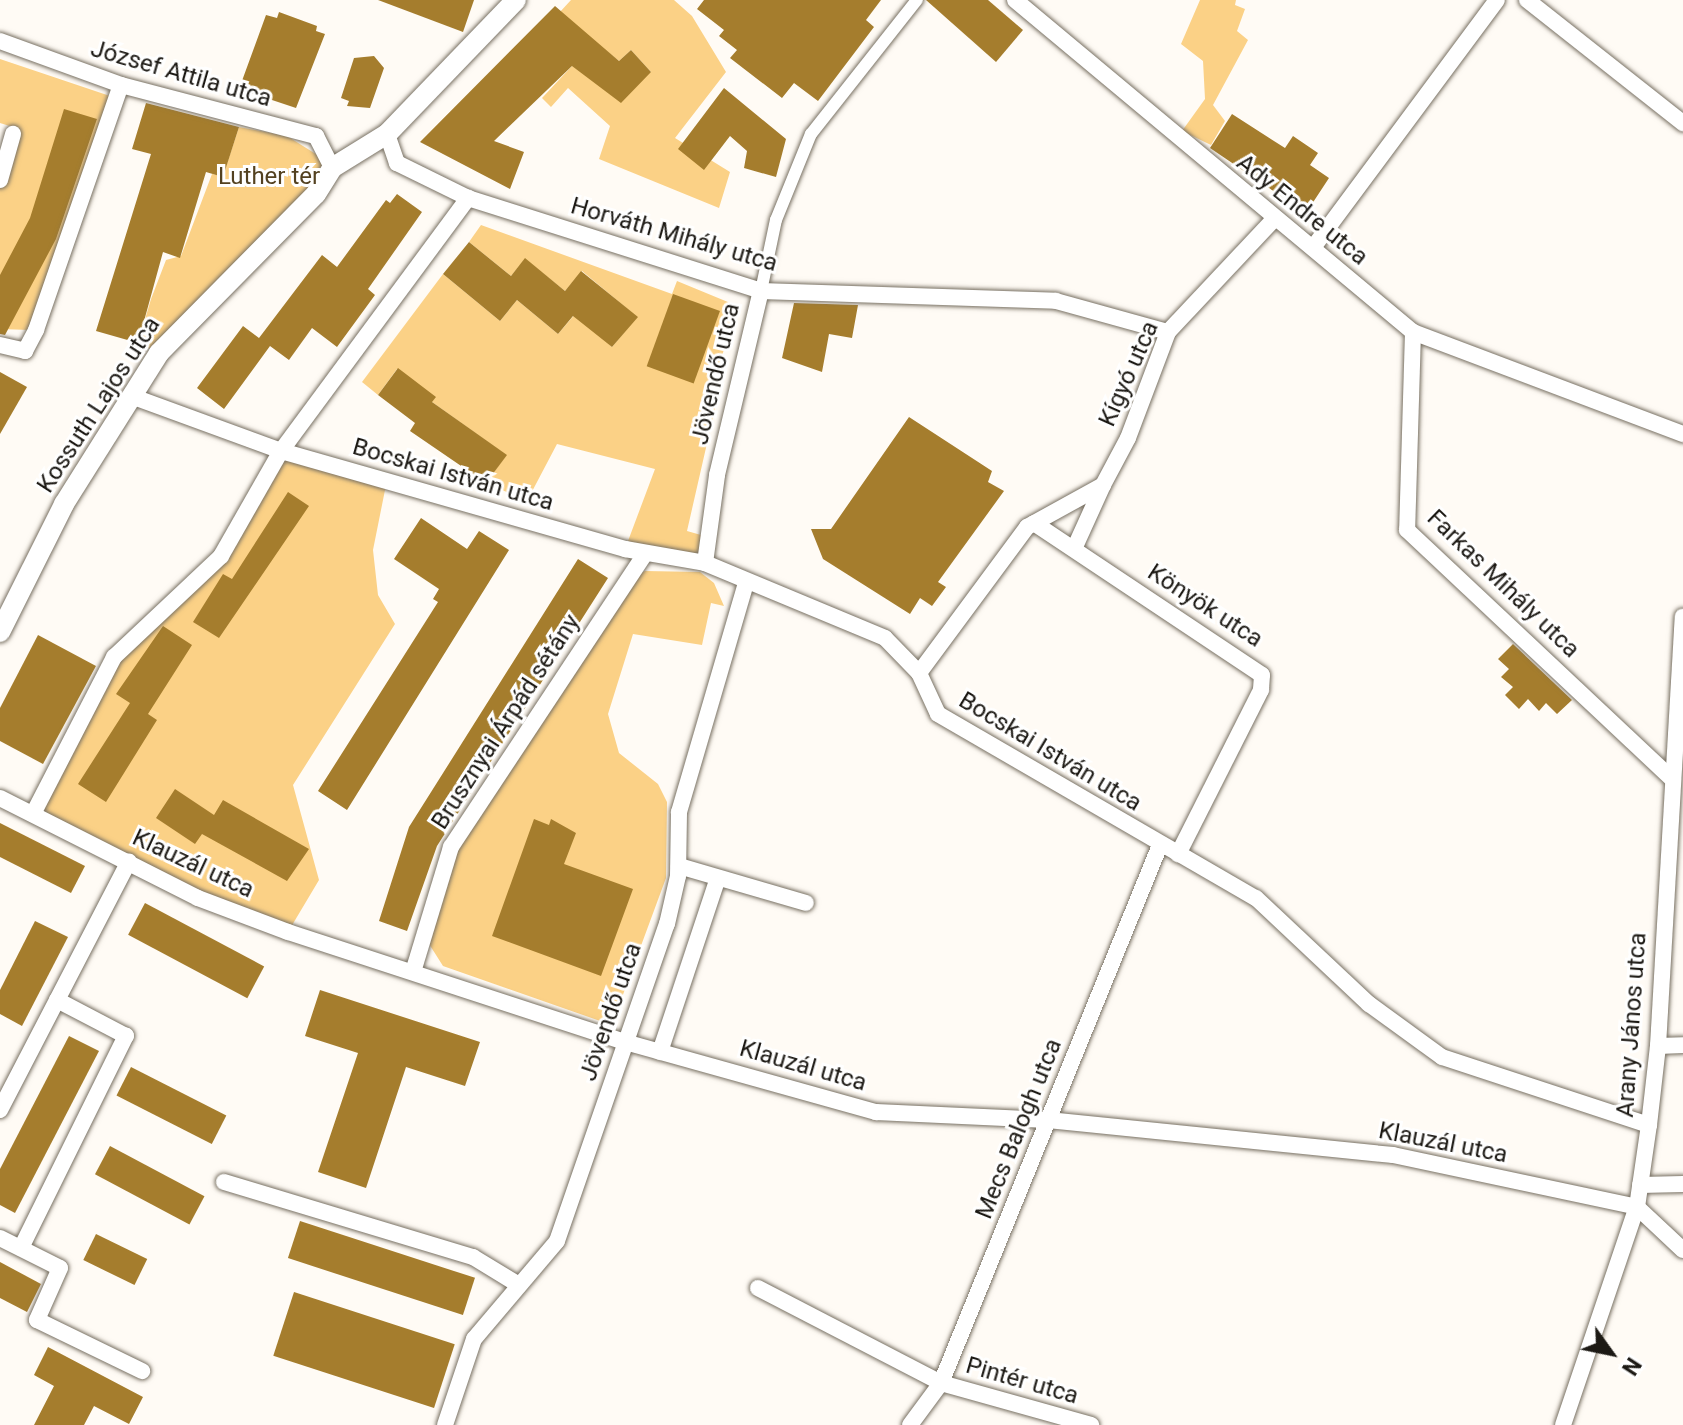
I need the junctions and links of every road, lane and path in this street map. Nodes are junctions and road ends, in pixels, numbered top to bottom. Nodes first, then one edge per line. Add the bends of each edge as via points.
1 (516, 0) edge
2 (917, 0) edge
3 (1015, 0) edge
4 (1497, 0) edge
5 (1527, 0) edge
6 (0, 41) edge
7 (121, 85) junction
8 (1683, 123) edge
9 (13, 134) dead end
10 (387, 134) junction
11 (332, 168) junction
12 (0, 180) edge
13 (468, 198) junction
14 (1274, 219) junction
15 (1315, 245) junction
16 (761, 291) junction
17 (1168, 332) junction
18 (1413, 332) junction
19 (0, 345) edge
20 (131, 396) junction
21 (1683, 434) edge
22 (281, 451) junction
23 (1103, 485) junction
24 (1034, 523) junction
25 (1074, 549) junction
26 (645, 554) junction
27 (705, 563) junction
28 (746, 583) junction
29 (1683, 617) edge
30 (0, 632) edge
31 (919, 673) junction
32 (1670, 777) junction
33 (0, 798) edge
34 (33, 814) junction
35 (1160, 845) junction
36 (1178, 854) junction
37 (129, 861) junction
38 (679, 866) junction
39 (718, 878) junction
40 (806, 903) dead end
41 (413, 972) junction
42 (57, 1000) junction
43 (625, 1042) junction
44 (1683, 1045) edge
45 (1658, 1046) junction
46 (660, 1052) junction
47 (0, 1110) edge
48 (1048, 1120) junction
49 (1649, 1125) junction
50 (224, 1182) dead end
51 (1683, 1184) edge
52 (1640, 1185) junction
53 (1637, 1207) junction
54 (0, 1238) edge
55 (21, 1248) junction
56 (1683, 1250) edge
57 (519, 1285) junction
58 (758, 1288) dead end
59 (142, 1371) dead end
60 (941, 1383) junction
61 (445, 1425) edge
62 (910, 1425) edge
63 (1091, 1425) edge
64 (1563, 1425) edge

1 - 10 street, Kossuth Lajos utca
2 - 16 street via 811,134 776,220
3 - 14 street, Ady Endre utca
4 - 15 street
5 - 8 street
6 - 7 street, József Attila utca
7 - 11 street, József Attila utca via 316,136
7 - 19 street via 36,330 25,351
9 - 12 street
10 - 11 street, Kossuth Lajos utca
10 - 13 street, Horváth Mihály utca via 397,163
11 - 20 street, Kossuth Lajos utca via 316,194 188,318
13 - 16 street, Horváth Mihály utca
13 - 22 street
14 - 15 street, Ady Endre utca
14 - 17 street, Kígyó utca
15 - 18 street, Ady Endre utca
16 - 17 street, Horváth Mihály utca via 1056,301
16 - 27 street, Jövendő utca via 717,475
17 - 23 street, Kígyó utca via 1128,438
18 - 21 street, Ady Endre utca
18 - 32 street, Farkas Mihály utca via 1407,530
20 - 22 street, Bocskai István utca
20 - 30 street, Kossuth Lajos utca via 64,504
22 - 26 street, Bocskai István utca
22 - 34 street via 221,556 114,657
23 - 24 street
23 - 25 street, Kígyó utca
24 - 25 street, Könyök utca
24 - 31 street
25 - 36 street, Könyök utca via 1262,675 1261,690
26 - 27 street, Bocskai István utca
26 - 41 street, Brusznyai Árpád sétány via 451,847
27 - 28 street, Bocskai István utca
28 - 31 street, Bocskai István utca via 885,638
28 - 38 street, Jövendő utca via 679,812
29 - 32 street, Arany János utca
31 - 35 street, Bocskai István utca via 938,714
32 - 45 street, Arany János utca
33 - 34 street, Klauzál utca
34 - 37 street, Klauzál utca
35 - 36 street, Bocskai István utca
35 - 48 street, Mecs Balogh utca
36 - 49 street, Bocskai István utca via 1256,898 1369,1004 1442,1057
37 - 41 street, Klauzál utca via 198,898
37 - 42 street
38 - 39 street
38 - 43 street, Jövendő utca via 667,924
39 - 40 street
39 - 46 street
41 - 43 street, Klauzál utca
42 - 47 street
42 - 55 street via 126,1036
43 - 46 street, Klauzál utca
43 - 57 street, Jövendő utca via 557,1241
44 - 45 street
45 - 49 street, Arany János utca
46 - 48 street, Klauzál utca via 876,1112
48 - 53 street, Klauzál utca via 1393,1155
48 - 60 street, Mecs Balogh utca
49 - 52 street, Arany János utca
50 - 57 street via 473,1257
51 - 52 street
52 - 53 street, Arany János utca
53 - 56 street
53 - 64 street, Arany János utca
54 - 55 street
55 - 59 street via 60,1268 37,1320
57 - 61 street, Jövendő utca via 474,1339
58 - 60 street, Pintér utca
60 - 62 street, Mecs Balogh utca
60 - 63 street, Pintér utca

